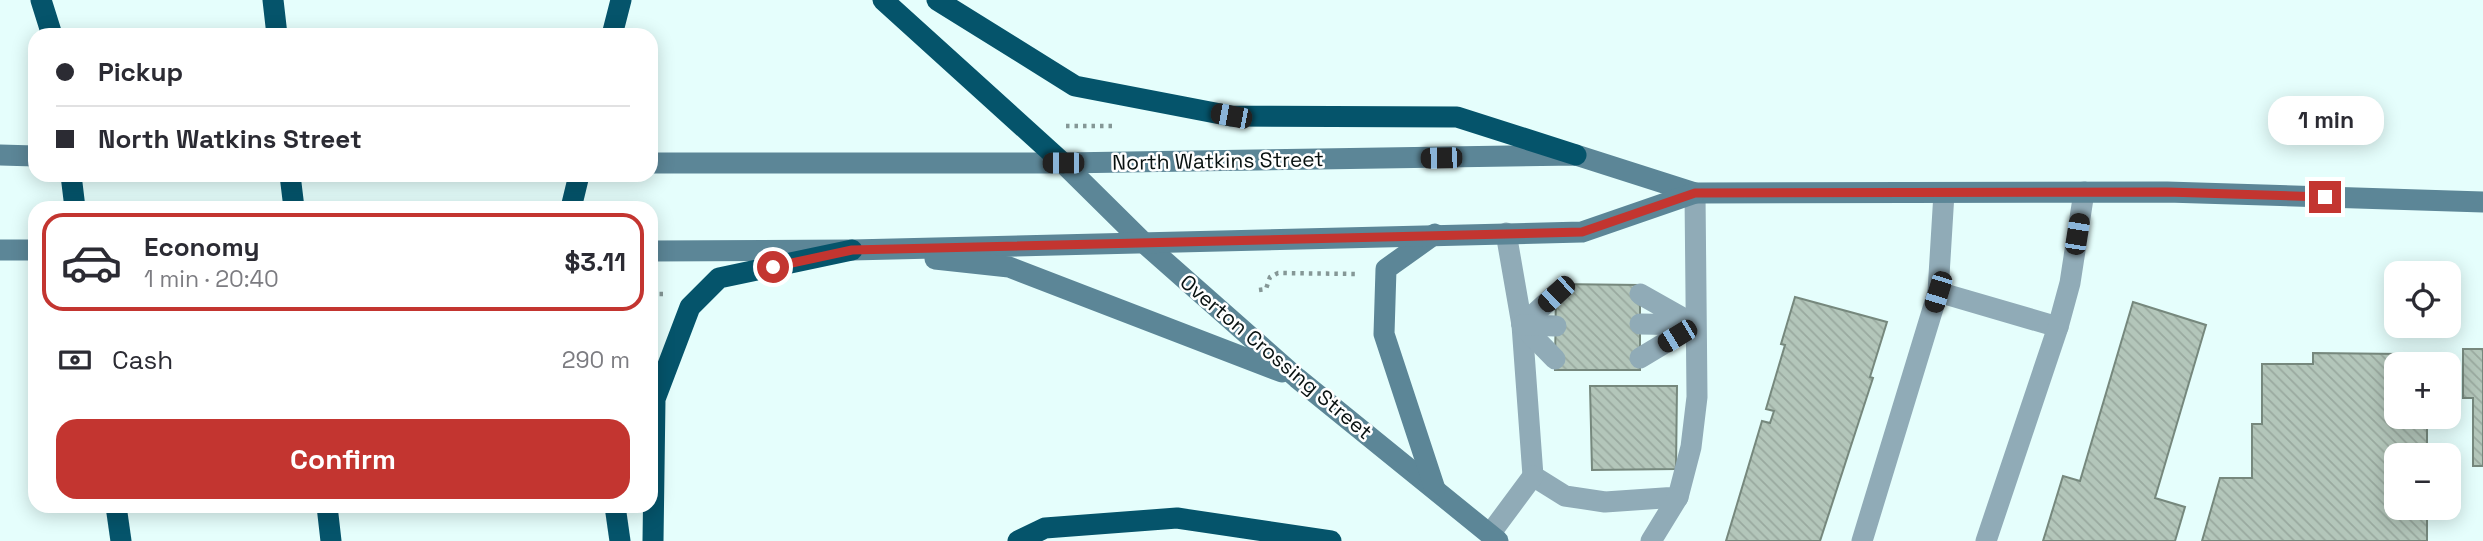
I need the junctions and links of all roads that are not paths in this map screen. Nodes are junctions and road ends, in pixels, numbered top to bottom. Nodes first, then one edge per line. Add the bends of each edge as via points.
1 (41, 0) edge
2 (56, 0) edge
3 (621, 0) edge
4 (883, 0) edge
5 (937, 0) edge
6 (274, 2) edge
7 (51, 28) edge
8 (54, 28) edge
9 (276, 28) edge
10 (614, 28) edge
11 (0, 155) edge
12 (1576, 155) junction
13 (28, 156) edge
14 (658, 163) edge
15 (1063, 163) junction
16 (72, 182) edge
17 (291, 182) edge
18 (577, 182) edge
19 (1944, 192) junction
20 (2084, 192) junction
21 (1695, 193) junction
22 (74, 201) edge
23 (293, 201) edge
24 (573, 201) edge
25 (2483, 202) edge
26 (1506, 233) junction
27 (1435, 234) junction
28 (1144, 243) junction
29 (0, 250) edge
30 (28, 250) edge
31 (852, 250) junction
32 (658, 251) edge
33 (1938, 292) junction
34 (1556, 294) dead end
35 (1640, 294) dead end
36 (1640, 324) dead end
37 (1522, 325) junction
38 (1695, 325) junction
39 (1556, 326) dead end
40 (2058, 327) junction
41 (1640, 358) dead end
42 (1555, 359) dead end
43 (1297, 378) junction
44 (658, 391) edge
45 (1533, 476) junction
46 (1435, 489) junction
47 (1678, 497) junction
48 (117, 513) edge
49 (328, 513) edge
50 (616, 513) edge
51 (653, 513) edge
52 (1494, 538) edge
53 (121, 541) edge
54 (331, 541) edge
55 (620, 541) edge
56 (653, 541) edge
57 (1018, 541) edge
58 (1331, 541) edge
59 (1651, 541) edge
60 (1862, 541) edge
61 (1986, 541) edge

1 - 7 highway
2 - 8 highway
3 - 10 highway
4 - 15 highway
5 - 12 highway via 1075,86 1231,116 1457,117
6 - 9 highway
11 - 13 main road
12 - 15 main road, North Watkins Street
12 - 21 main road, North Watkins Street
14 - 15 main road, North Watkins Street
15 - 28 main road, Overton Crossing Street
16 - 22 highway
17 - 23 highway
18 - 24 highway
19 - 20 main road, North Watkins Street
19 - 21 main road, North Watkins Street
19 - 33 lane
20 - 25 main road, North Watkins Street
20 - 40 lane
21 - 26 main road, North Watkins Street via 1582,232
21 - 38 lane
26 - 27 main road, North Watkins Street
26 - 37 lane
27 - 28 main road, North Watkins Street
27 - 46 main road via 1385,270 1384,334
28 - 31 main road, North Watkins Street
28 - 43 main road, Overton Crossing Street
29 - 30 main road
31 - 32 main road, North Watkins Street
31 - 43 main road via 1009,267
31 - 44 highway via 719,278 690,307
33 - 40 lane
33 - 60 lane
34 - 37 lane
35 - 38 lane
36 - 38 lane
37 - 39 lane
37 - 42 lane
37 - 45 lane
38 - 41 lane
38 - 47 lane via 1697,397
40 - 61 lane
43 - 46 main road, Overton Crossing Street
45 - 47 lane via 1565,496 1605,502
45 - 52 lane
46 - 52 main road, Overton Crossing Street
47 - 59 lane
48 - 53 highway
49 - 54 highway
50 - 55 highway
51 - 56 highway
57 - 58 highway via 1045,528 1177,518

